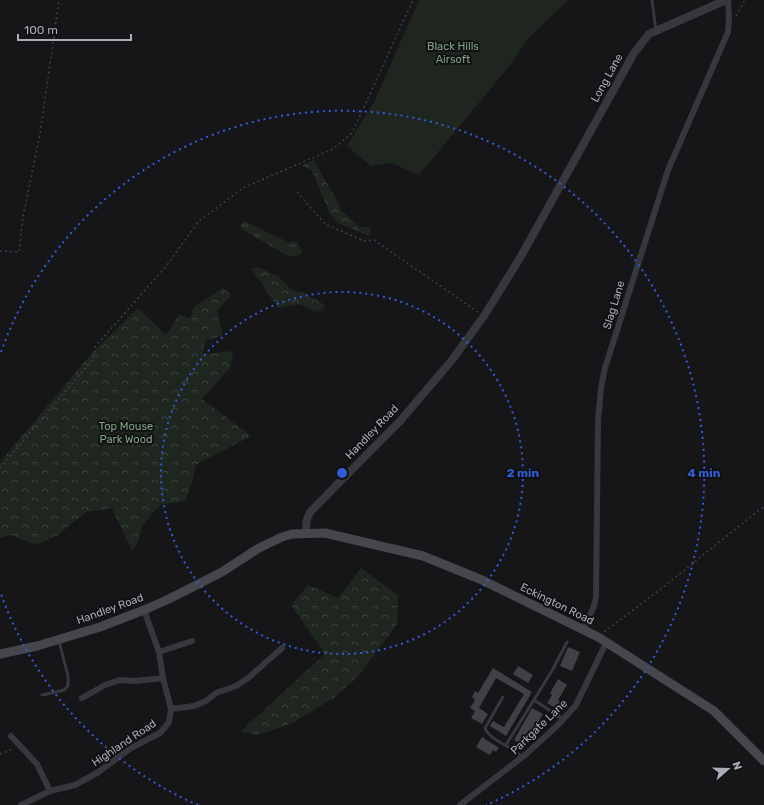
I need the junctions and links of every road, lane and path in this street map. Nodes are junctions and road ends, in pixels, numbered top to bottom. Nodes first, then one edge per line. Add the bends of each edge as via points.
1 (59, 0) edge
2 (413, 0) edge
3 (652, 0) edge
4 (727, 0) edge
5 (656, 31) junction
6 (297, 192) dead end
7 (548, 209) joint
8 (0, 251) edge
9 (484, 316) junction
10 (0, 468) edge
11 (764, 506) edge
12 (307, 533) junction
13 (144, 610) junction
14 (583, 630) junction
15 (598, 637) junction
16 (59, 640) junction
17 (192, 641) dead end
18 (567, 642) dead end
19 (606, 643) junction
20 (282, 648) dead end
21 (159, 652) junction
22 (0, 654) edge
23 (163, 678) junction
24 (42, 695) dead end
25 (503, 697) dead end
26 (82, 698) dead end
27 (534, 700) junction
28 (171, 709) junction
29 (564, 720) junction
30 (11, 736) dead end
31 (506, 745) junction
32 (19, 746) junction
33 (0, 754) edge
34 (523, 757) junction
35 (764, 761) edge
36 (50, 791) junction
37 (21, 805) edge
38 (460, 805) edge

1 - 8 path via 40,134 23,217 19,252
2 - 10 path via 352,133 333,149 243,188 198,222 166,265 95,347 94,358
3 - 5 lane
4 - 5 street, Long Lane
4 - 14 street, Slag Lane via 728,32 668,170 605,368 598,421 596,597
5 - 7 street, Long Lane via 645,37 634,53
6 - 9 path via 326,224 364,241 374,240
7 - 9 street, Handley Road
9 - 12 street, Handley Road via 452,360 401,420 312,511 305,526
11 - 15 path
12 - 13 main road, Handley Road via 292,534 271,542 222,572
12 - 14 main road, Eckington Road via 325,533 423,556 482,580
13 - 16 main road, Handley Road
13 - 21 street
14 - 15 main road, Eckington Road
15 - 19 main road, Eckington Road
16 - 22 main road, Handley Road
16 - 24 lane via 68,686 64,690
17 - 21 street
18 - 27 lane
19 - 29 street, Parkgate Lane via 576,705
19 - 35 main road, Eckington Road via 714,711
20 - 28 street via 236,686 216,693 194,706
21 - 23 street
23 - 26 street via 120,680
23 - 28 street
25 - 31 lane via 485,728 486,732
27 - 29 lane
27 - 31 lane
28 - 36 street, Highland Road via 169,722 160,733 131,748 98,773 75,785
29 - 34 street, Parkgate Lane
30 - 32 street
31 - 34 lane
32 - 33 path
32 - 36 street via 37,764
34 - 38 street, Parkgate Lane
36 - 37 street, Highland Road

